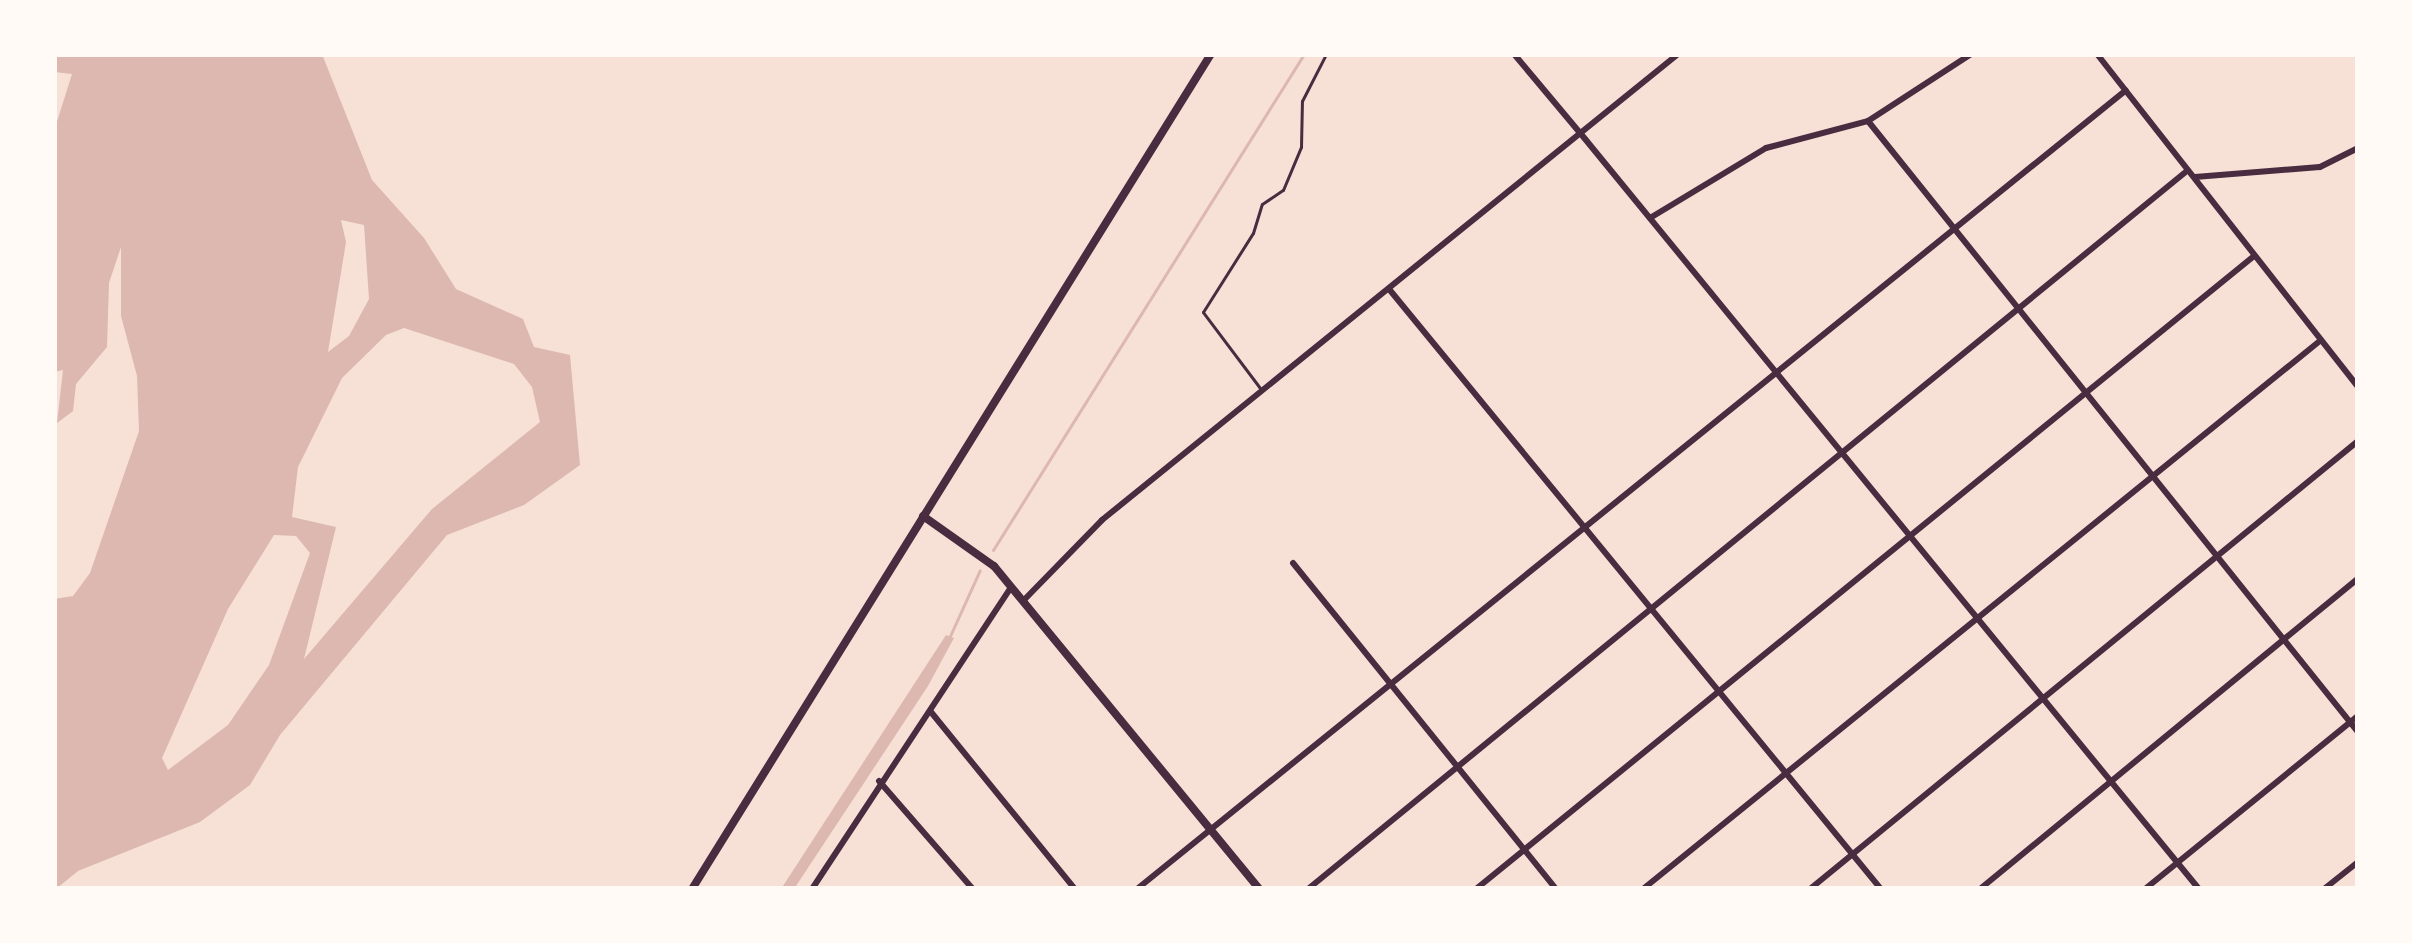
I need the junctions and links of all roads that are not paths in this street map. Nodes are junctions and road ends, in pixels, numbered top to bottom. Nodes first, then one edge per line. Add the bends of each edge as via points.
1 (1211, 54) edge
2 (1326, 54) edge
3 (1514, 54) edge
4 (1678, 54) edge
5 (1971, 54) edge
6 (2097, 54) edge
7 (2126, 91) junction
8 (1868, 121) junction
9 (1581, 134) junction
10 (2358, 148) edge
11 (2192, 173) junction
12 (1650, 218) junction
13 (1953, 227) junction
14 (2254, 256) junction
15 (1389, 289) junction
16 (2018, 308) junction
17 (2321, 340) junction
18 (1776, 372) junction
19 (2358, 388) edge
20 (1261, 390) junction
21 (2087, 394) junction
22 (2358, 441) edge
23 (1842, 453) junction
24 (2153, 476) junction
25 (923, 516) junction
26 (1583, 526) junction
27 (1911, 537) junction
28 (2217, 556) junction
29 (1293, 562) dead end
30 (2358, 578) edge
31 (1012, 586) junction
32 (1024, 600) junction
33 (1652, 610) junction
34 (1978, 619) junction
35 (2284, 640) junction
36 (1388, 685) junction
37 (1720, 692) junction
38 (2043, 699) junction
39 (931, 712) junction
40 (2358, 716) edge
41 (2350, 722) junction
42 (2358, 732) edge
43 (1456, 767) junction
44 (1787, 774) junction
45 (879, 781) junction
46 (2110, 781) junction
47 (1210, 830) junction
48 (1524, 849) junction
49 (1853, 854) junction
50 (2358, 862) edge
51 (2177, 863) junction
52 (692, 889) edge
53 (812, 889) edge
54 (973, 889) edge
55 (1076, 889) edge
56 (1137, 889) edge
57 (1259, 889) edge
58 (1308, 889) edge
59 (1476, 889) edge
60 (1556, 889) edge
61 (1643, 889) edge
62 (1810, 889) edge
63 (1881, 889) edge
64 (1980, 889) edge
65 (2145, 889) edge
66 (2199, 889) edge
67 (2324, 889) edge

1 - 25 main road
2 - 20 lane via 1302,101 1301,147 1283,190 1262,204 1253,233 1203,312
3 - 9 street
4 - 9 street
5 - 8 street
6 - 7 street
7 - 11 street
7 - 13 street
8 - 12 street via 1766,148
8 - 13 street
9 - 12 street
9 - 15 street
10 - 11 street via 2320,167
11 - 14 street
11 - 16 street
12 - 18 street
13 - 16 street
13 - 18 street
14 - 17 street
14 - 21 street
15 - 20 street
15 - 26 street
16 - 21 street
16 - 23 street
17 - 19 street
17 - 24 street
18 - 23 street
18 - 26 street
20 - 32 street via 1102,520
21 - 24 street
21 - 27 street
22 - 28 street
23 - 27 street
23 - 33 street
24 - 28 street
24 - 34 street
25 - 31 main road
25 - 52 main road
26 - 33 street
26 - 36 street
27 - 34 street
27 - 37 street
28 - 35 street
28 - 38 street
29 - 36 street
30 - 35 street
31 - 32 main road
31 - 39 street
32 - 47 main road
33 - 37 street
33 - 43 street
34 - 38 street
34 - 44 street
35 - 41 street
35 - 46 street
36 - 43 street
36 - 47 street
37 - 44 street
37 - 48 street
38 - 46 street
38 - 49 street
39 - 45 street
39 - 55 street
40 - 41 street
41 - 42 street
41 - 51 street
43 - 48 street
43 - 58 street
44 - 49 street
44 - 61 street
45 - 53 street
45 - 54 street
46 - 51 street
46 - 64 street
47 - 56 street
47 - 57 main road
48 - 59 street
48 - 60 street
49 - 62 street
49 - 63 street
50 - 67 street
51 - 65 street
51 - 66 street

